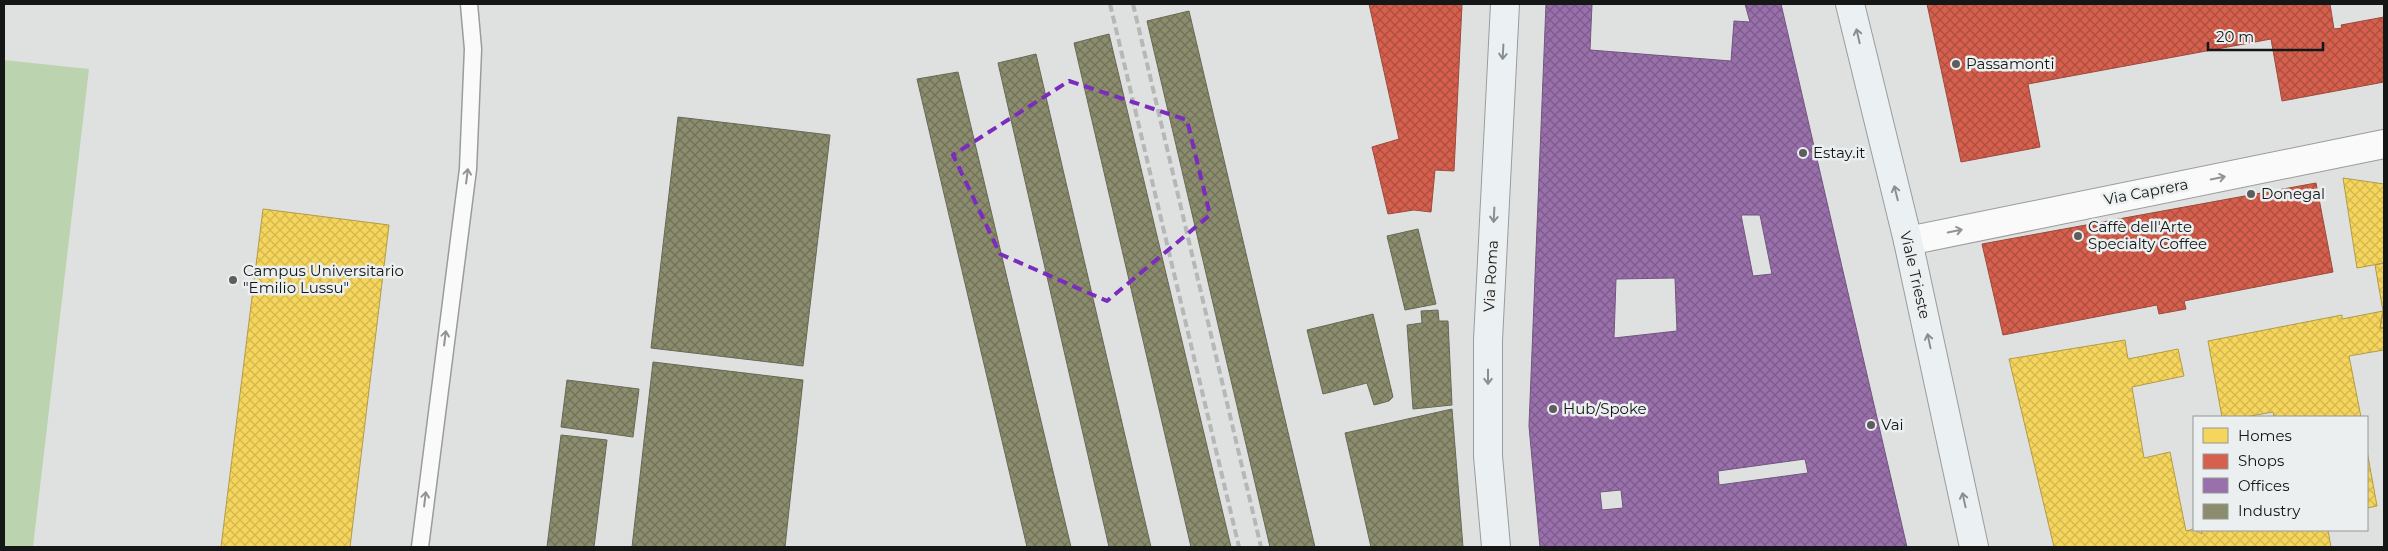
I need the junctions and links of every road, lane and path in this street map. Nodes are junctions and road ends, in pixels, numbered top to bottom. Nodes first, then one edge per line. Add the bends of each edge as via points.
1 (469, 4) edge
2 (1505, 4) edge
3 (1850, 4) edge
4 (2384, 144) edge
5 (1908, 241) junction
6 (420, 547) edge
7 (1496, 547) edge
8 (1974, 547) edge

6 -> 1 lane via 468,169 473,49
2 -> 7 main road, Via Roma via 1488,340 1488,456
5 -> 3 main road, Viale Trieste
5 -> 4 street, Via Caprera
8 -> 5 main road, Viale Trieste

